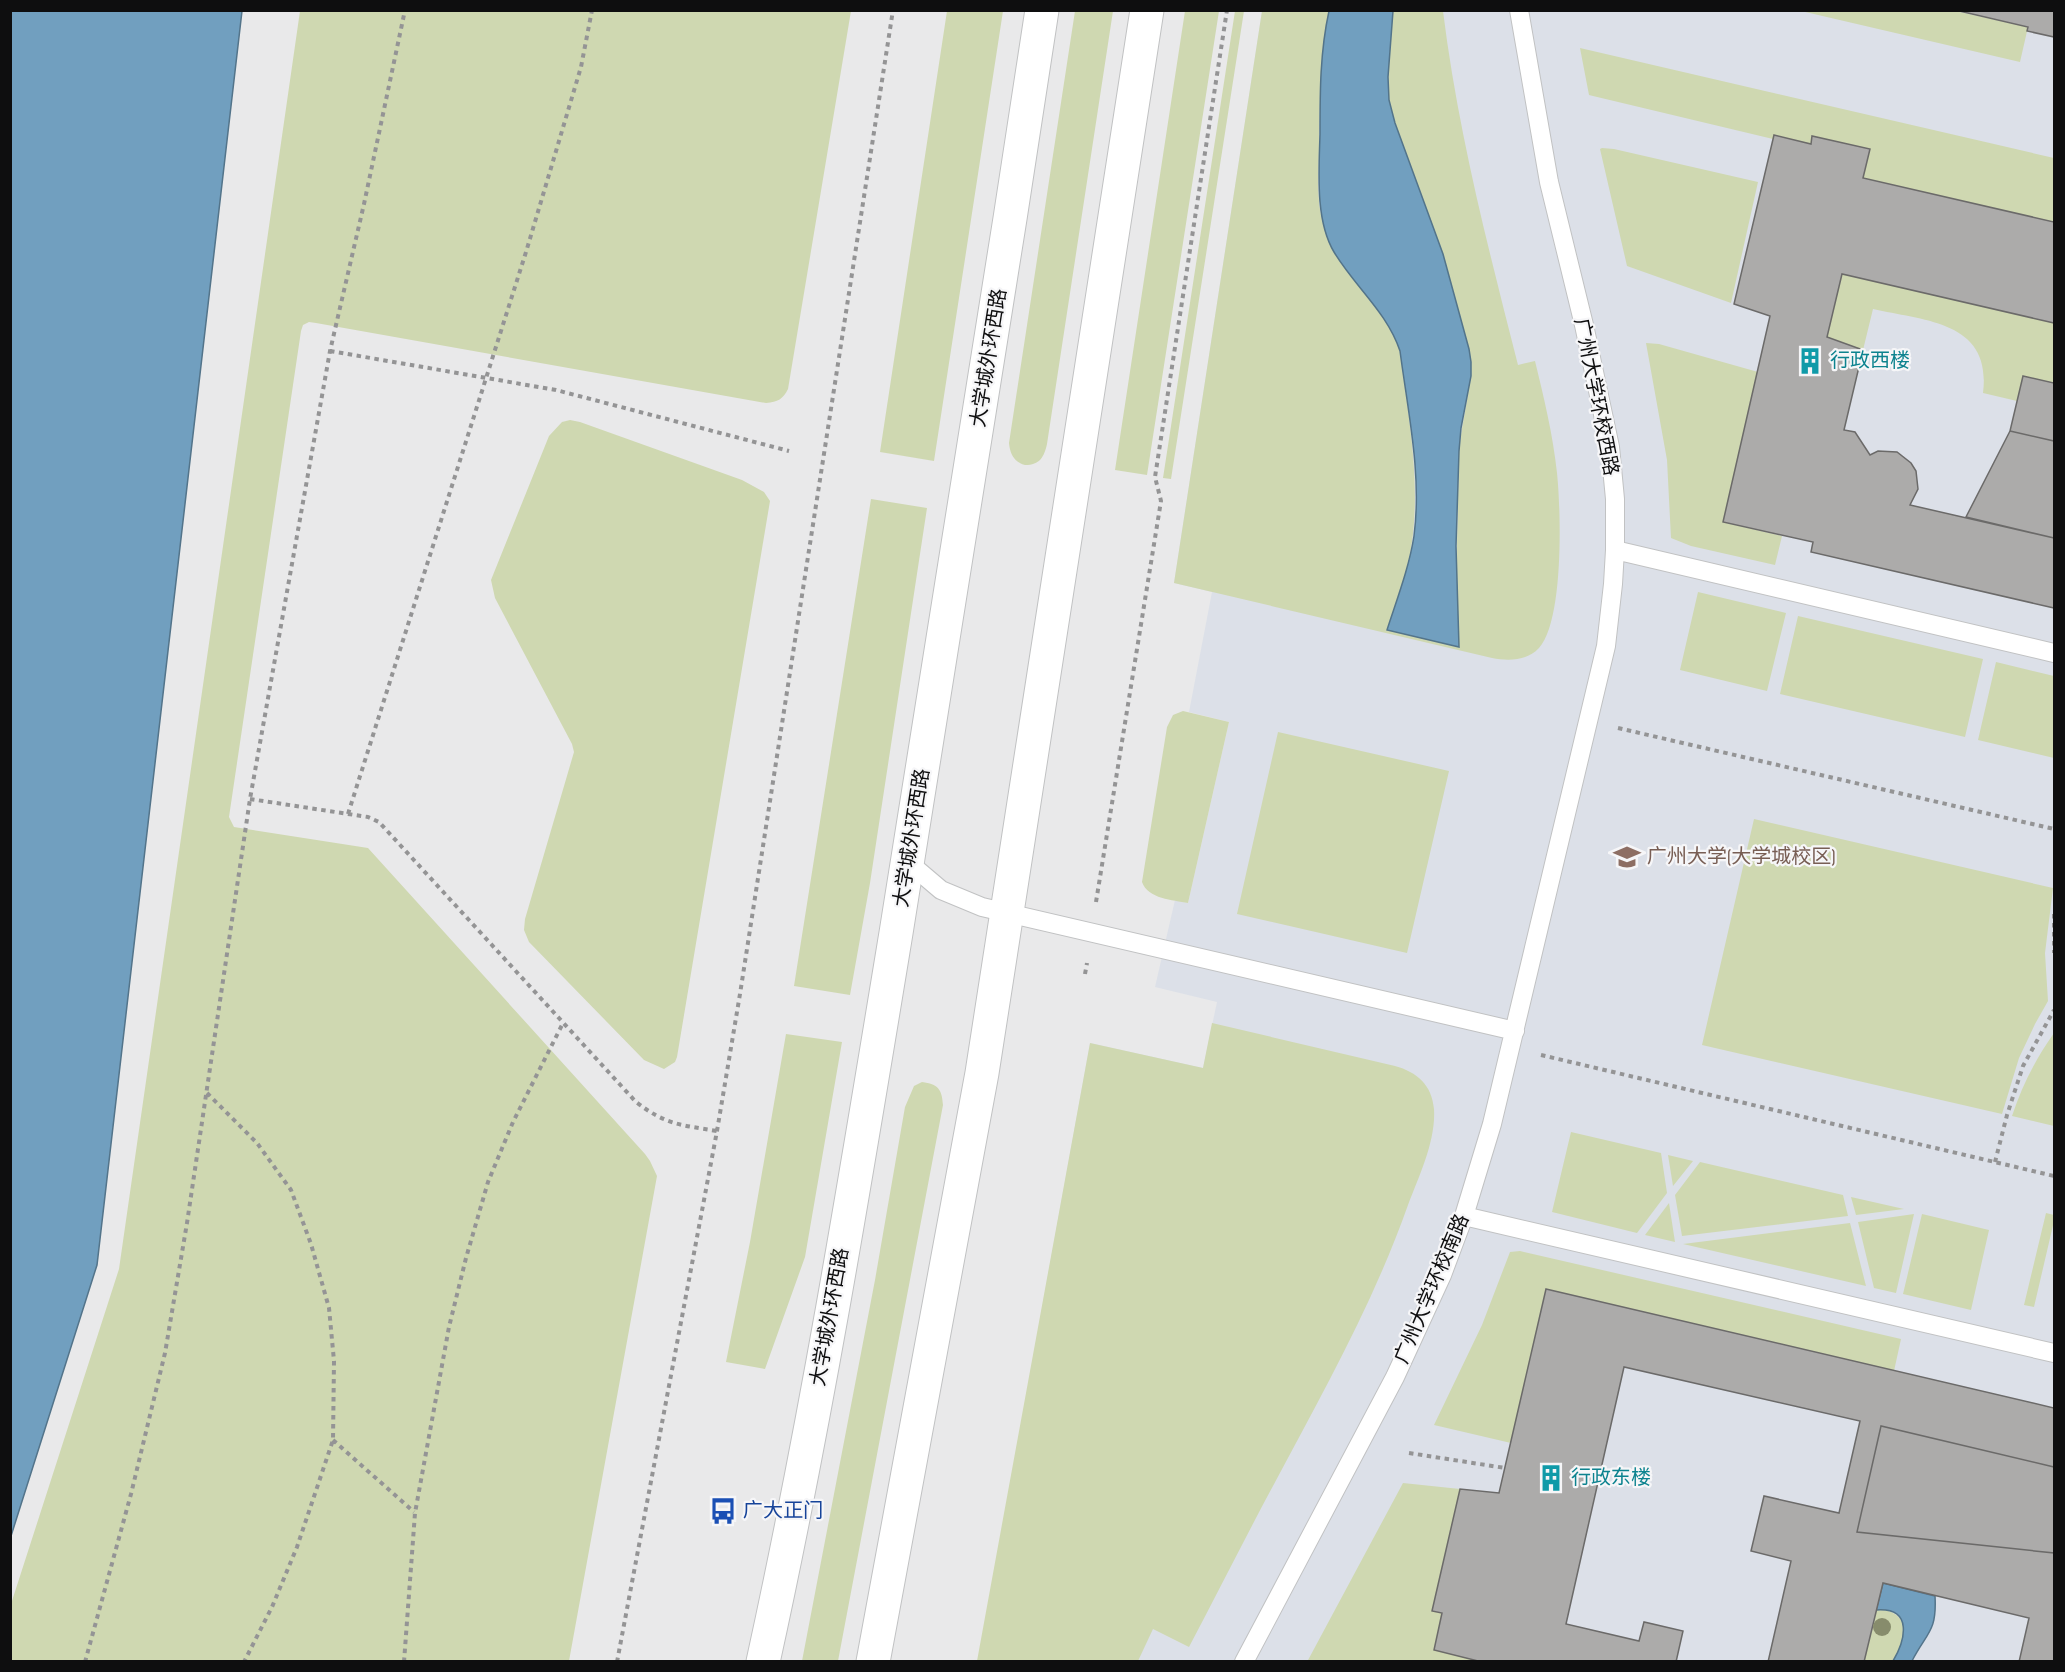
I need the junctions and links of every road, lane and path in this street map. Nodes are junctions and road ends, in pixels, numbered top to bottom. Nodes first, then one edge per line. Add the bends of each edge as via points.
1 (405, 10) edge
2 (592, 10) edge
3 (893, 10) edge
4 (1042, 10) edge
5 (1147, 10) edge
6 (1227, 10) edge
7 (1520, 10) edge
8 (330, 351) junction
9 (485, 379) junction
10 (789, 451) dead end
11 (1615, 550) junction
12 (2055, 653) edge
13 (1588, 722) junction
14 (250, 799) junction
15 (348, 814) junction
16 (2055, 829) edge
17 (908, 862) junction
18 (1548, 890) joint
19 (1006, 913) junction
20 (2055, 914) edge
21 (1092, 934) junction
22 (2055, 953) edge
23 (1085, 974) dead end
24 (2055, 1010) edge
25 (563, 1023) junction
26 (1513, 1040) junction
27 (206, 1092) junction
28 (717, 1131) junction
29 (1995, 1162) junction
30 (2055, 1176) edge
31 (1464, 1216) junction
32 (2055, 1353) edge
33 (333, 1440) junction
34 (1409, 1453) dead end
35 (1505, 1468) dead end
36 (415, 1513) junction
37 (85, 1662) edge
38 (244, 1662) edge
39 (404, 1662) edge
40 (617, 1662) edge
41 (763, 1662) edge
42 (873, 1662) edge
43 (1244, 1662) edge

1 - 8 path
2 - 9 path via 581,67
3 - 28 path
4 - 17 main road, 大学城外环西路
5 - 19 main road
6 - 21 path via 1155,477 1161,501
7 - 11 lane, 广州大学环校西路 via 1549,182 1610,447
8 - 9 path
8 - 14 path
9 - 10 path via 556,390
9 - 15 path
11 - 12 lane
11 - 13 lane, 广州大学环校西路 via 1612,603
13 - 16 path
13 - 18 lane, 广州大学环校西路
14 - 15 path
14 - 27 path
15 - 25 path via 368,817 387,829
17 - 19 lane via 958,899
17 - 41 main road, 大学城外环西路 via 818,1384
18 - 26 lane, 广州大学环校南路
19 - 21 lane
19 - 42 main road via 982,1073
20 - 22 path
21 - 23 path
21 - 26 lane
24 - 29 path via 2023,1066
25 - 28 path via 636,1102 653,1115
25 - 36 path via 488,1182 449,1327
26 - 29 path
26 - 31 lane, 广州大学环校南路
27 - 33 path via 257,1143 291,1190 311,1244 329,1308 334,1361
27 - 37 path via 165,1353
28 - 40 path
29 - 30 path
31 - 32 lane
31 - 43 lane, 广州大学环校南路 via 1442,1275 1395,1377
33 - 36 path
33 - 38 path via 297,1546
34 - 35 path
36 - 39 path

